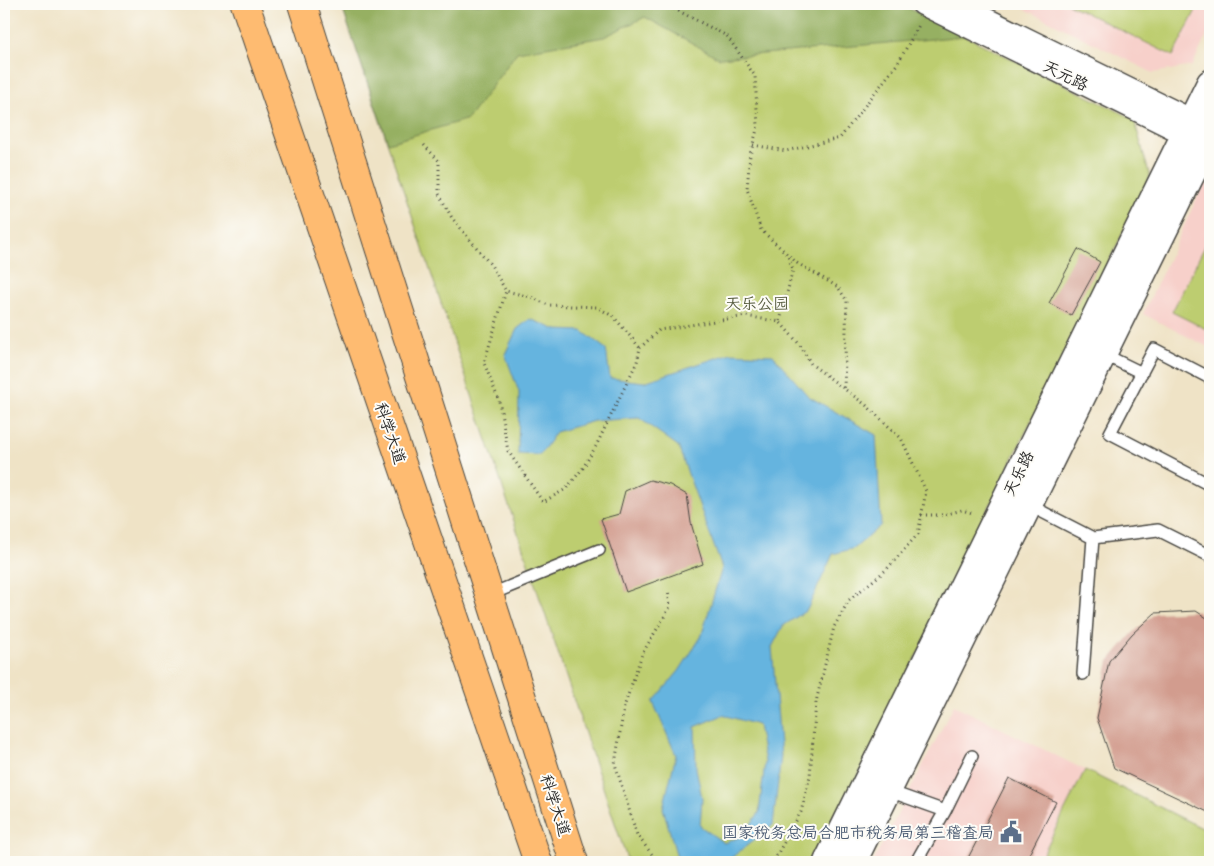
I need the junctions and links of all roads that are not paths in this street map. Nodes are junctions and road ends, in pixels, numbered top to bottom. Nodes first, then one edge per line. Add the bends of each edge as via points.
1 (245, 4) edge
2 (302, 4) edge
3 (956, 4) edge
4 (925, 6) edge
5 (1210, 83) edge
6 (1202, 135) edge
7 (1093, 349) junction
8 (1142, 373) junction
9 (1210, 378) edge
10 (1210, 485) edge
11 (1018, 500) junction
12 (1093, 538) junction
13 (599, 550) dead end
14 (1210, 556) edge
15 (489, 595) junction
16 (1083, 674) dead end
17 (972, 756) dead end
18 (877, 787) junction
19 (944, 810) junction
20 (538, 862) edge
21 (574, 862) edge
22 (826, 862) edge
23 (852, 862) edge
24 (916, 862) edge

1 - 20 main road, 科学大道
2 - 15 main road, 科学大道
3 - 6 street, 天元路
4 - 6 street, 天元路
5 - 6 street, 天乐路
6 - 7 street, 天乐路
7 - 8 lane
7 - 11 street, 天乐路
8 - 9 lane via 1154,349
8 - 10 lane via 1110,433
11 - 12 lane
11 - 18 street, 天乐路
11 - 18 street, 天乐路 via 995,520
12 - 14 lane via 1158,530
12 - 16 lane
13 - 15 lane
15 - 21 main road, 科学大道
17 - 19 lane
18 - 19 lane
18 - 22 street, 天乐路
18 - 23 street, 天乐路
19 - 24 lane

